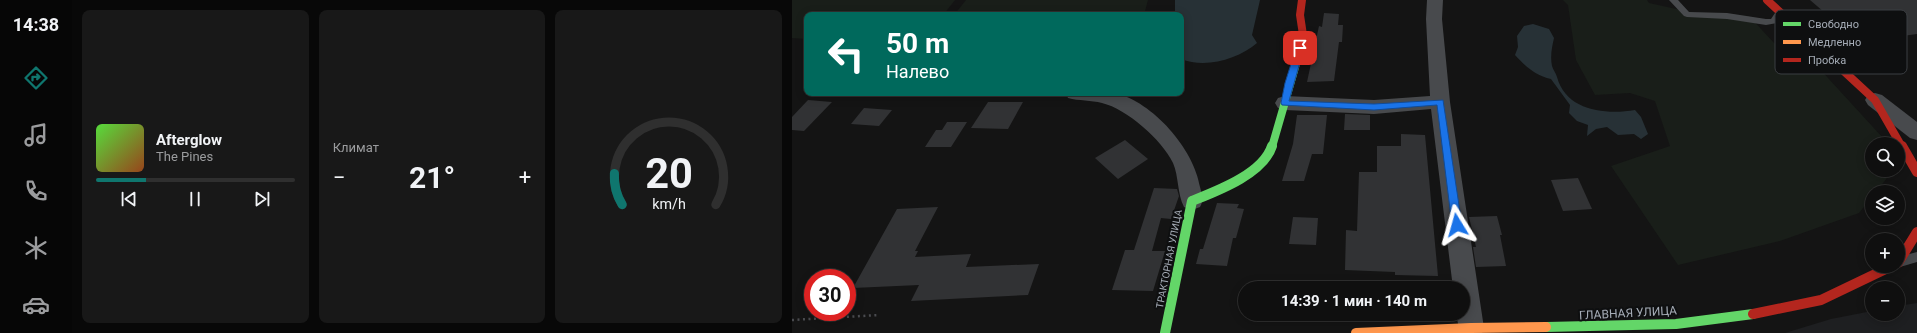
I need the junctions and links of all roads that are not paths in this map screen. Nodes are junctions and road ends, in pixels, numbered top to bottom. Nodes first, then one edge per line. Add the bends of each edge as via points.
1 (1302, 0) edge
2 (1435, 0) edge
3 (1673, 0) edge
4 (1767, 0) edge
5 (1778, 10) edge
6 (1775, 20) edge
7 (1847, 74) edge
8 (1097, 96) edge
9 (1875, 100) junction
10 (1440, 102) junction
11 (1285, 103) junction
12 (1917, 132) edge
13 (1917, 172) edge
14 (1192, 201) junction
15 (1917, 232) edge
16 (1905, 250) edge
17 (1917, 257) edge
18 (1905, 261) edge
19 (1877, 273) edge
20 (1471, 328) junction
21 (1165, 333) edge
22 (1356, 333) edge

1 - 11 main road, ТРАКТОРНАЯ УЛИЦА via 1300,15 1303,35
2 - 10 street
3 - 6 lane via 1687,14 1727,16 1766,22
4 - 5 main road
7 - 9 main road
8 - 14 street via 1115,100 1160,131 1176,150 1184,167
9 - 12 street
9 - 13 main road
10 - 11 street via 1374,107
10 - 20 street
11 - 14 main road, ТРАКТОРНАЯ УЛИЦА via 1271,149 1262,164 1230,185
14 - 21 main road, ТРАКТОРНАЯ УЛИЦА
15 - 16 main road
17 - 18 lane
19 - 20 main road, ГЛАВНАЯ УЛИЦА via 1821,300 1724,320 1614,327
20 - 22 main road, ГЛАВНАЯ УЛИЦА

